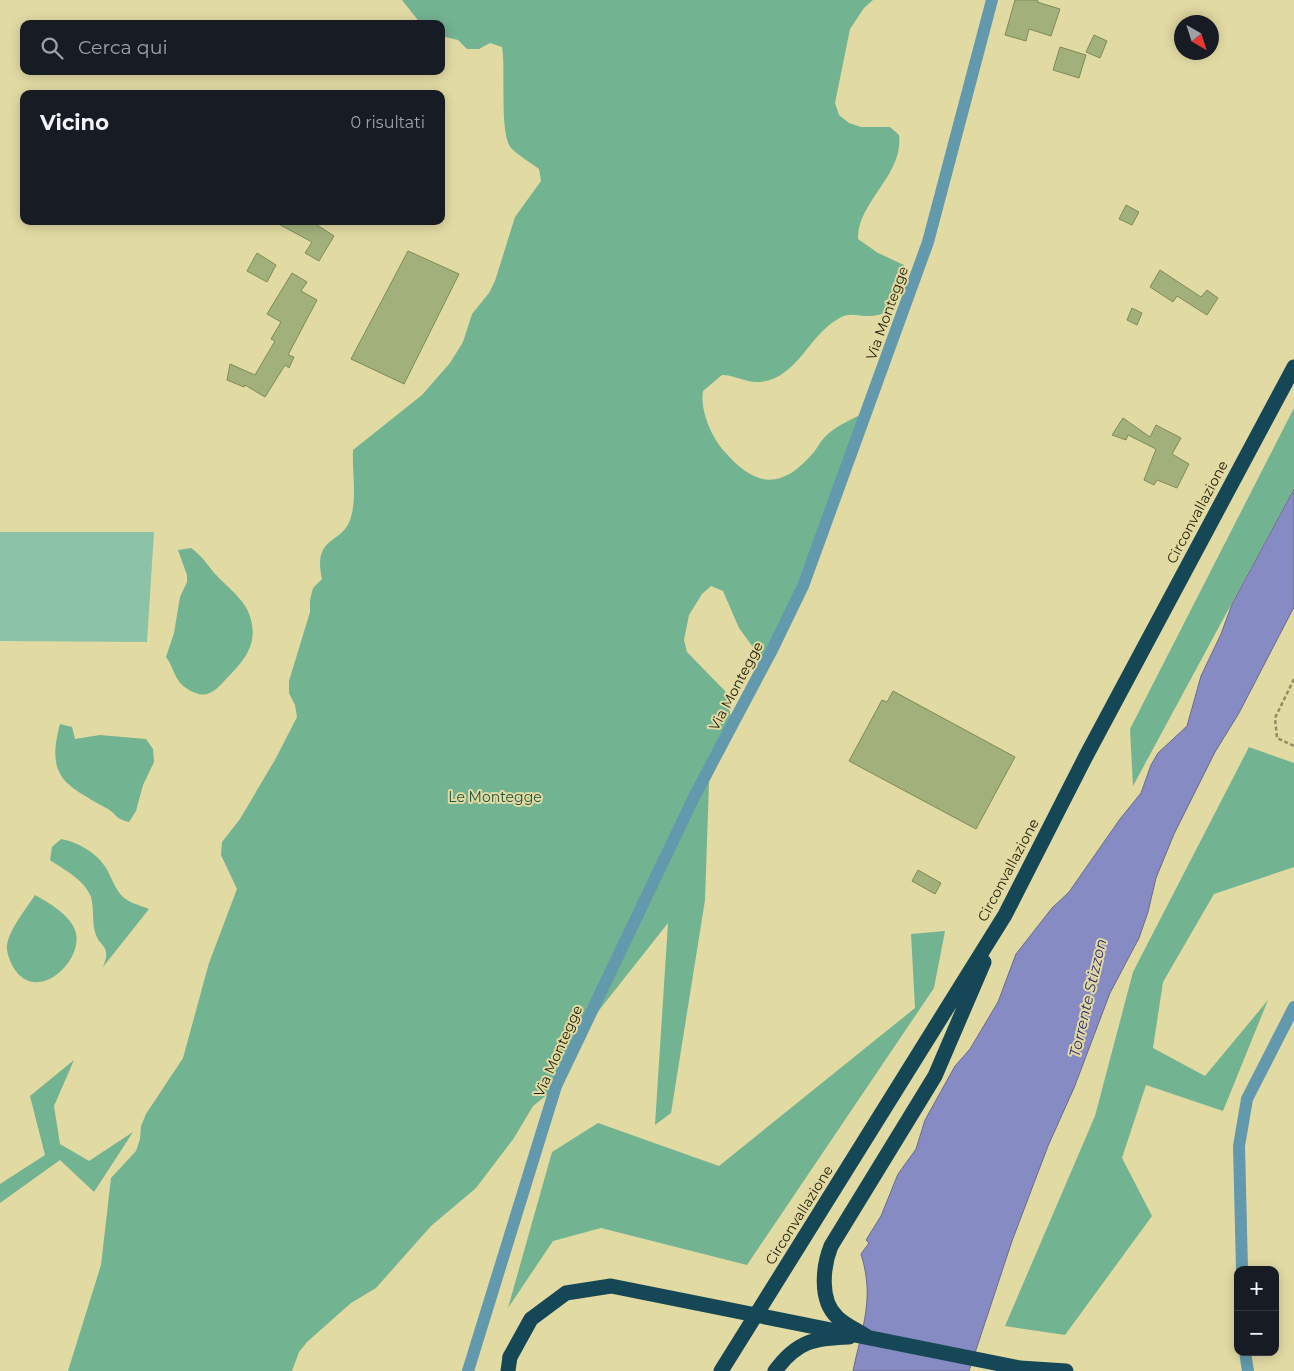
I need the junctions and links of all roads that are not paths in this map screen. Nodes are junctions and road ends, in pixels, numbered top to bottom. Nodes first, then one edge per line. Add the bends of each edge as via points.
1 (992, 0) edge
2 (1294, 367) edge
3 (1005, 915) junction
4 (1294, 1007) edge
5 (1242, 1266) edge
6 (866, 1336) junction
7 (1246, 1356) edge
8 (509, 1364) edge
9 (468, 1371) edge
10 (721, 1371) edge
11 (775, 1371) edge
12 (1066, 1371) edge
13 (1248, 1371) edge

1 - 9 street, Via Montegge via 928,242 803,586 695,796 556,1086
2 - 3 highway, Circonvallazione via 1090,748
3 - 6 highway via 935,1076 831,1246 824,1274 828,1298 836,1317
3 - 10 highway, Circonvallazione
4 - 5 street via 1247,1099 1238,1146
6 - 8 highway, bridge via 611,1286 566,1293 531,1319
6 - 11 highway, bridge via 821,1338 801,1344
6 - 12 highway, bridge via 1020,1368
7 - 13 street

